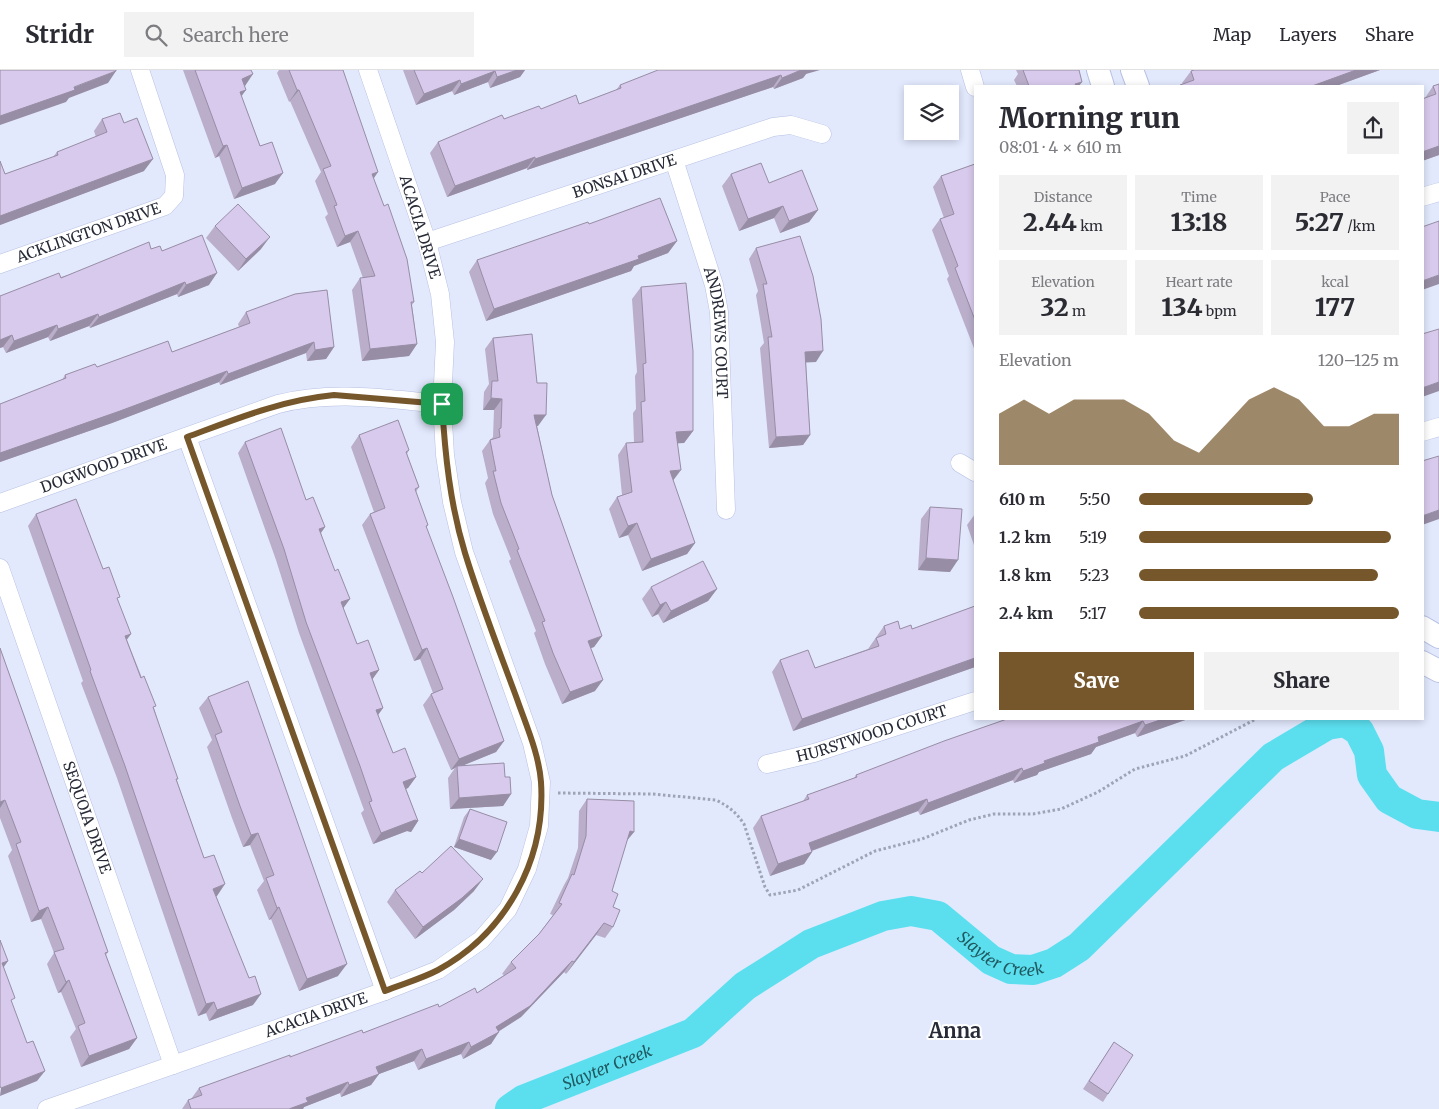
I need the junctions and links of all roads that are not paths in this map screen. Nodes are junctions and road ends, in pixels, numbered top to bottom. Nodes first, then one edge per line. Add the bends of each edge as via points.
1 (140, 70) edge
2 (368, 70) edge
3 (970, 70) edge
4 (1132, 70) edge
5 (975, 85) edge
6 (1138, 85) edge
7 (822, 134) dead end
8 (674, 160) junction
9 (1439, 192) edge
10 (1424, 196) edge
11 (427, 242) junction
12 (0, 264) edge
13 (442, 404) junction
14 (1439, 427) edge
15 (1424, 431) edge
16 (187, 437) junction
17 (0, 503) edge
18 (726, 510) dead end
19 (0, 568) edge
20 (1424, 628) edge
21 (1439, 637) edge
22 (1424, 663) edge
23 (1439, 671) edge
24 (974, 701) edge
25 (768, 764) dead end
26 (385, 991) junction
27 (173, 1065) junction
28 (46, 1109) edge

1 - 12 street, ACKLINGTON DRIVE via 175,174 174,196 165,206
2 - 11 street, ACACIA DRIVE
3 - 5 street
4 - 6 street
7 - 8 street, BONSAI DRIVE via 791,125 773,127
8 - 11 street, BONSAI DRIVE
8 - 18 street, ANDREWS COURT via 714,285 719,312
9 - 10 street
11 - 13 street, ACACIA DRIVE via 440,294 444,342
13 - 16 street, DOGWOOD DRIVE via 334,395 303,398
13 - 26 street, ACACIA DRIVE via 452,502 464,552 532,743 541,782 539,826 528,869 508,909 481,940 438,970
14 - 15 street
16 - 17 street, DOGWOOD DRIVE
16 - 26 street
19 - 27 street, SEQUOIA DRIVE
20 - 21 street
22 - 23 street
24 - 25 street, HURSTWOOD COURT
26 - 27 street, ACACIA DRIVE
27 - 28 street, ACACIA DRIVE

